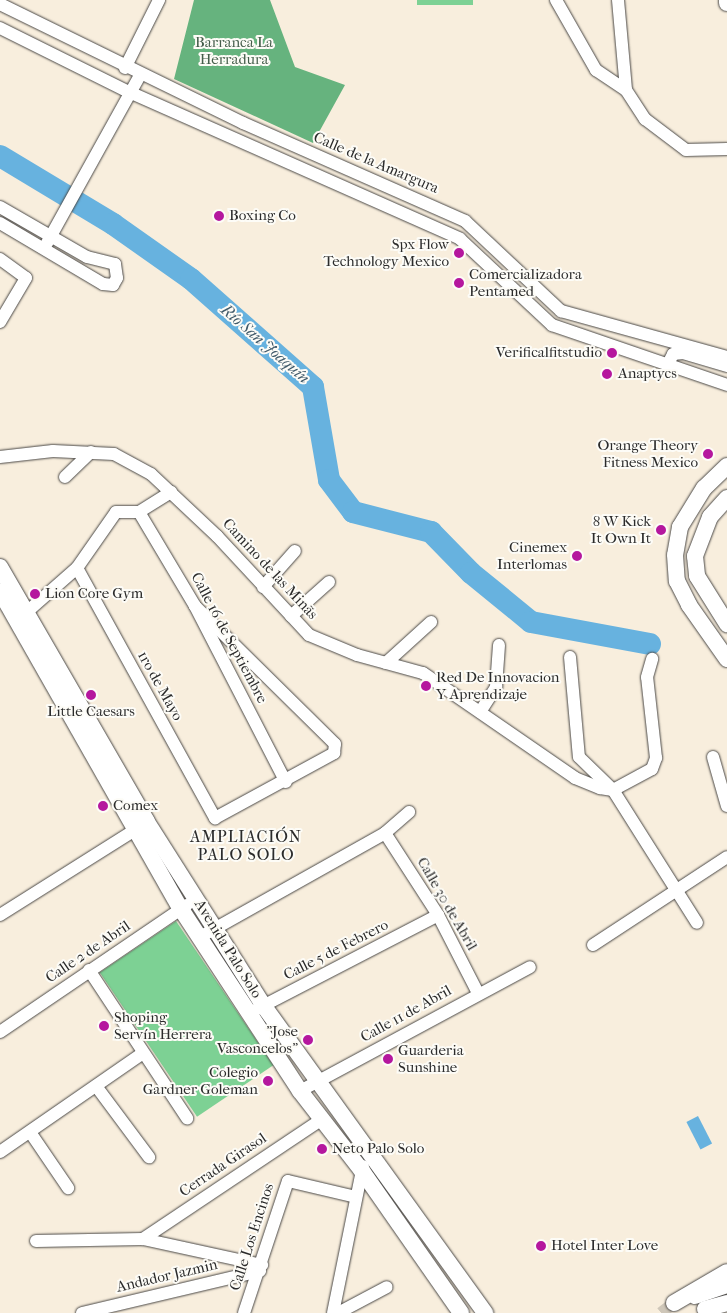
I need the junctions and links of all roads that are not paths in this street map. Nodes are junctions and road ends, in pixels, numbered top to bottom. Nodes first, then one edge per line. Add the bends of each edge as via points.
1 (159, 0) edge
2 (556, 0) edge
3 (618, 0) edge
4 (0, 4) edge
5 (0, 28) edge
6 (125, 68) junction
7 (140, 75) junction
8 (626, 90) junction
9 (129, 92) junction
10 (727, 149) edge
11 (424, 201) junction
12 (0, 207) edge
13 (417, 220) junction
14 (0, 223) edge
15 (49, 236) junction
16 (46, 250) junction
17 (0, 259) edge
18 (0, 322) edge
19 (727, 356) edge
20 (668, 364) junction
21 (727, 366) edge
22 (727, 386) edge
23 (91, 452) junction
24 (0, 457) edge
25 (727, 466) edge
26 (65, 477) dead end
27 (727, 477) edge
28 (707, 484) junction
29 (172, 492) junction
30 (727, 498) edge
31 (139, 512) junction
32 (295, 551) dead end
33 (0, 566) edge
34 (77, 568) junction
35 (329, 582) dead end
36 (263, 586) junction
37 (0, 592) edge
38 (195, 606) junction
39 (23, 616) junction
40 (291, 616) junction
41 (431, 622) dead end
42 (727, 624) edge
43 (499, 645) dead end
44 (570, 656) dead end
45 (652, 659) dead end
46 (727, 659) edge
47 (386, 663) junction
48 (480, 712) junction
49 (713, 757) dead end
50 (286, 782) junction
51 (613, 790) junction
52 (727, 806) edge
53 (409, 812) dead end
54 (140, 826) junction
55 (386, 833) junction
56 (727, 857) edge
57 (676, 892) junction
58 (196, 899) junction
59 (181, 909) junction
60 (0, 915) edge
61 (438, 916) junction
62 (697, 923) dead end
63 (215, 929) junction
64 (200, 937) junction
65 (592, 944) dead end
66 (530, 967) dead end
67 (89, 970) junction
68 (478, 993) junction
69 (263, 1006) junction
70 (248, 1014) junction
71 (0, 1032) edge
72 (143, 1053) junction
73 (316, 1082) junction
74 (96, 1086) junction
75 (300, 1091) junction
76 (187, 1118) dead end
77 (322, 1119) junction
78 (30, 1132) junction
79 (366, 1149) junction
80 (0, 1152) edge
81 (149, 1157) dead end
82 (362, 1171) junction
83 (68, 1188) dead end
84 (356, 1197) junction
85 (143, 1239) junction
86 (36, 1241) dead end
87 (261, 1268) junction
88 (727, 1272) edge
89 (727, 1285) edge
90 (388, 1287) dead end
91 (701, 1302) junction
92 (727, 1303) edge
93 (82, 1313) edge
94 (244, 1313) edge
95 (332, 1313) edge
96 (338, 1313) edge
97 (461, 1313) edge
98 (485, 1313) edge

1 - 6 street
2 - 8 street via 596,70
3 - 8 street
4 - 6 street, Calle de la Amargura
5 - 9 street
6 - 7 street, Calle de la Amargura
7 - 9 street
7 - 11 street, Calle de la Amargura
8 - 10 street via 646,119 686,150
9 - 13 street
9 - 15 street
11 - 13 street
11 - 19 street, Calle de la Amargura via 480,232 561,311
12 - 15 street
13 - 20 street via 471,247 552,325
14 - 16 street
15 - 16 street
15 - 16 street via 87,257 115,264 117,278 113,285 103,284
17 - 18 street via 26,278
20 - 21 street via 673,354 683,353
20 - 22 street
23 - 24 street, Camino de las Minãs via 53,450
23 - 26 street
23 - 29 street, Camino de las Minãs via 114,454 151,474
25 - 28 main road
27 - 28 main road
28 - 46 main road via 680,527 675,555 677,580
29 - 31 street
29 - 36 street, Camino de las Minãs
30 - 42 main road via 710,517 695,556 697,576
31 - 34 street via 116,512
31 - 38 street, Calle 16 de Septiembre
32 - 36 street
33 - 39 main road, Avenida Palo Solo
34 - 39 street
34 - 50 street, 1ro de Mayo via 215,818
35 - 40 street
36 - 40 street, Camino de las Minãs
37 - 39 main road, Avenida Palo Solo
38 - 50 street, Calle 16 de Septiembre
38 - 50 street via 330,737 334,753
39 - 54 main road, Avenida Palo Solo
40 - 47 street, Camino de las Minãs via 310,635
41 - 47 street
43 - 48 street via 496,687
44 - 51 street via 579,757
45 - 51 street via 647,677 656,758 652,769
47 - 48 street, Camino de las Minãs via 424,673
48 - 51 street, Camino de las Minãs via 575,778
49 - 52 street
51 - 57 street
53 - 55 street
54 - 58 main road, Avenida Palo Solo
54 - 59 main road, Avenida Palo Solo
54 - 60 street
55 - 61 street, Calle 30 de Abril
55 - 63 street
56 - 57 street
57 - 62 street
57 - 65 street
58 - 59 street, Calle 2 de Abril
58 - 63 main road, Avenida Palo Solo
59 - 64 main road, Avenida Palo Solo
59 - 67 street, Calle 2 de Abril
61 - 68 street, Calle 30 de Abril
61 - 69 street, Calle 5 de Febrero
63 - 64 street
63 - 69 main road, Avenida Palo Solo
64 - 70 main road, Avenida Palo Solo
66 - 68 street, Calle 11 de Abril
67 - 71 street, Calle 2 de Abril
67 - 72 street
68 - 73 street, Calle 11 de Abril
69 - 70 street, Calle 5 de Febrero
69 - 73 main road, Avenida Palo Solo
70 - 75 main road, Avenida Palo Solo
72 - 74 street
72 - 76 street
73 - 75 street, Calle 11 de Abril
73 - 79 main road, Avenida Palo Solo
74 - 78 street
74 - 81 street
75 - 77 main road, Avenida Palo Solo
77 - 82 main road, Avenida Palo Solo
77 - 85 street, Cerrada Girasol
78 - 80 street
78 - 83 street
79 - 82 street
79 - 98 main road, Avenida Palo Solo
82 - 84 street
82 - 97 main road, Avenida Palo Solo
84 - 87 street, Calle Los Encinos via 288,1181
84 - 95 street
85 - 86 street
85 - 87 street
87 - 93 street, Andador Jazmin
87 - 94 street, Calle Los Encinos
88 - 91 main road via 674,1303
89 - 91 main road
90 - 96 street
91 - 92 main road

